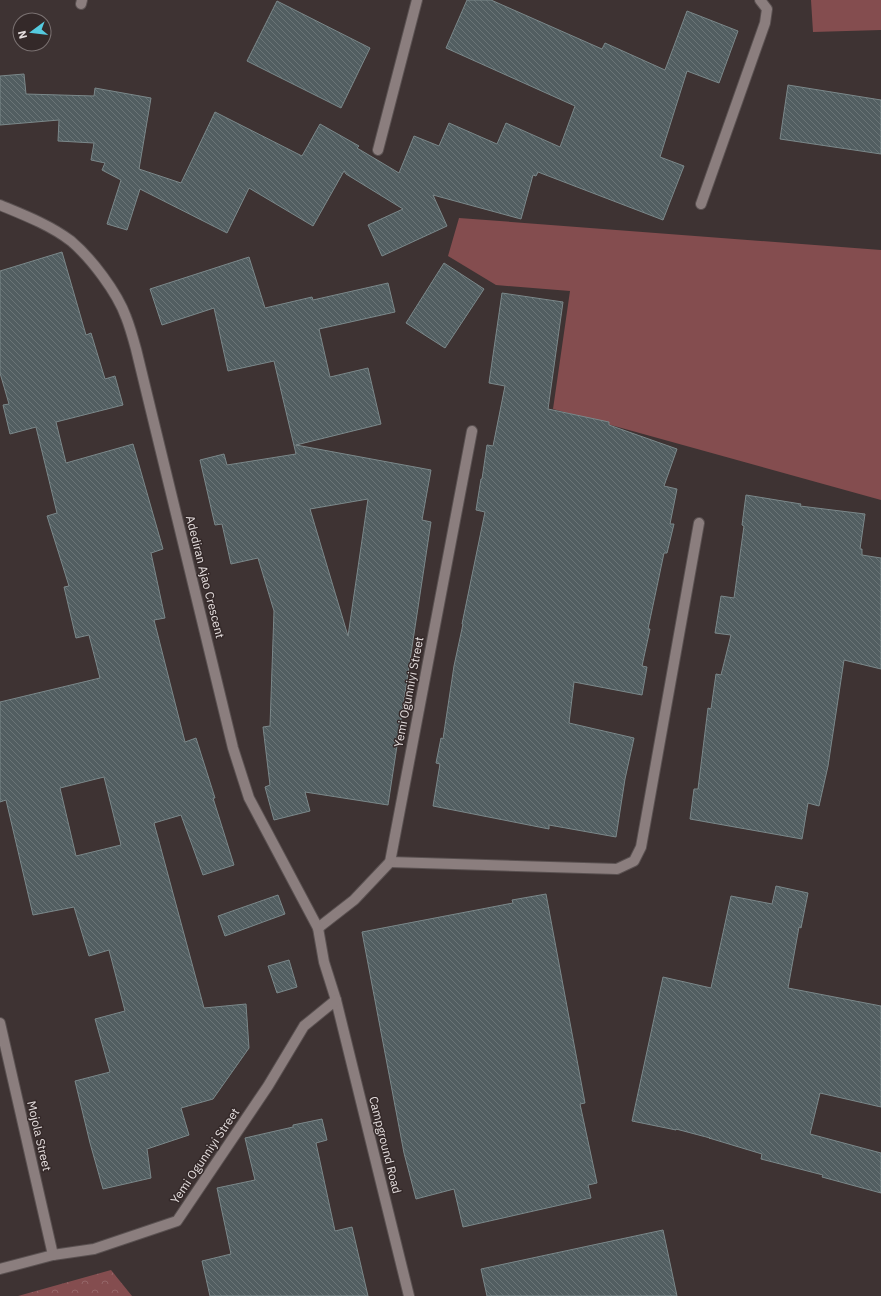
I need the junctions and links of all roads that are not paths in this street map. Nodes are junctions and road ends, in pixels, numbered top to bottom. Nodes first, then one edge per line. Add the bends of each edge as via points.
1 (417, 0) edge
2 (760, 0) edge
3 (378, 150) dead end
4 (701, 204) dead end
5 (0, 205) edge
6 (472, 431) dead end
7 (699, 523) dead end
8 (390, 862) junction
9 (318, 928) junction
10 (336, 1000) junction
11 (0, 1023) edge
12 (53, 1255) junction
13 (0, 1269) edge
14 (408, 1296) edge

1 - 3 street
2 - 4 street via 767,9 765,23
5 - 9 street, Adediran Ajao Crescent via 41,222 70,241 90,260 126,316 233,748 249,798
6 - 8 street, Yemi Ogunniyi Street
7 - 8 street via 641,847 634,862 617,869
8 - 9 street via 354,900
9 - 10 street, Adediran Ajao Crescent via 324,962
10 - 12 street, Yemi Ogunniyi Street via 304,1026 268,1086 177,1221 94,1249
10 - 14 street, Campground Road
11 - 12 street, Mojola Street
12 - 13 street, Yemi Ogunniyi Street

